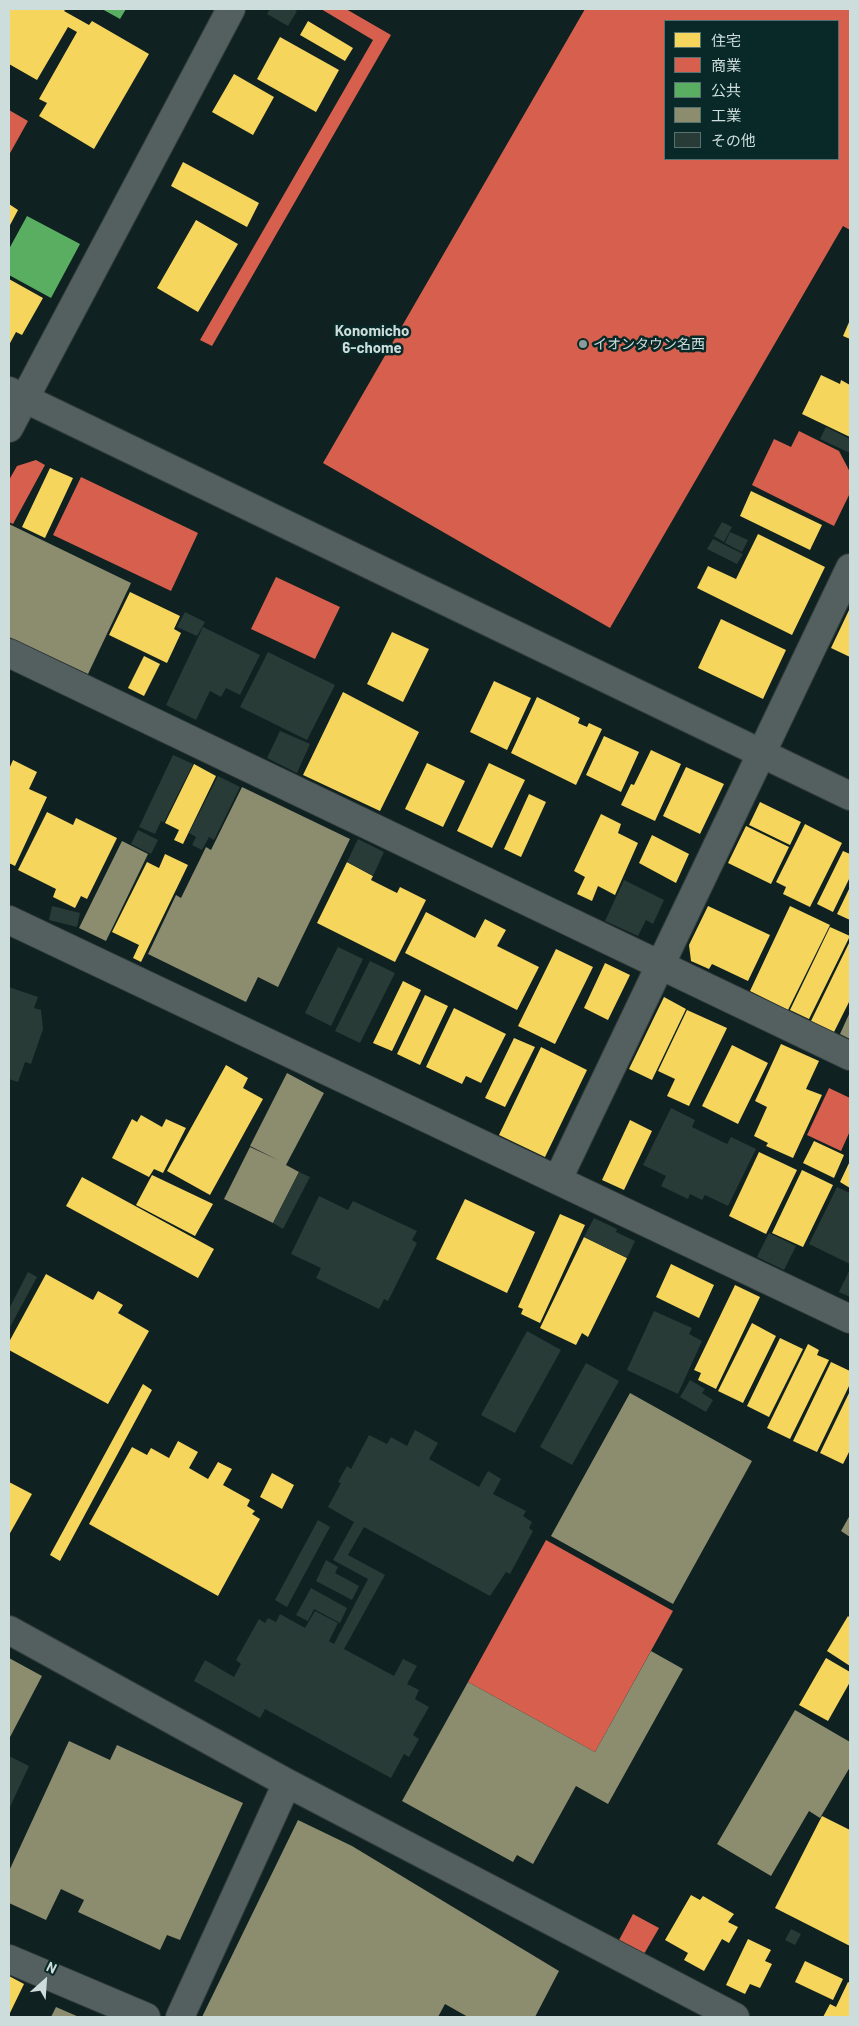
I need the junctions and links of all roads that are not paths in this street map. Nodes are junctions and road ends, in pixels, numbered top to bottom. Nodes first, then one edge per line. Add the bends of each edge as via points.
1 (232, 9) edge
2 (17, 395) edge
3 (9, 428) edge
4 (850, 568) edge
5 (9, 653) edge
6 (763, 754) junction
7 (850, 796) edge
8 (9, 920) edge
9 (661, 965) junction
10 (850, 1056) edge
11 (558, 1179) junction
12 (850, 1319) edge
13 (9, 1630) edge
14 (288, 1783) junction
15 (9, 1959) edge
16 (146, 2017) edge
17 (180, 2017) edge
18 (735, 2017) edge

1 - 2 street
2 - 3 street
2 - 6 street
4 - 6 street
5 - 9 street
6 - 7 street
6 - 9 street
8 - 11 street
9 - 10 street
9 - 11 street
11 - 12 street
13 - 14 street
14 - 17 street
14 - 18 street
15 - 16 street

